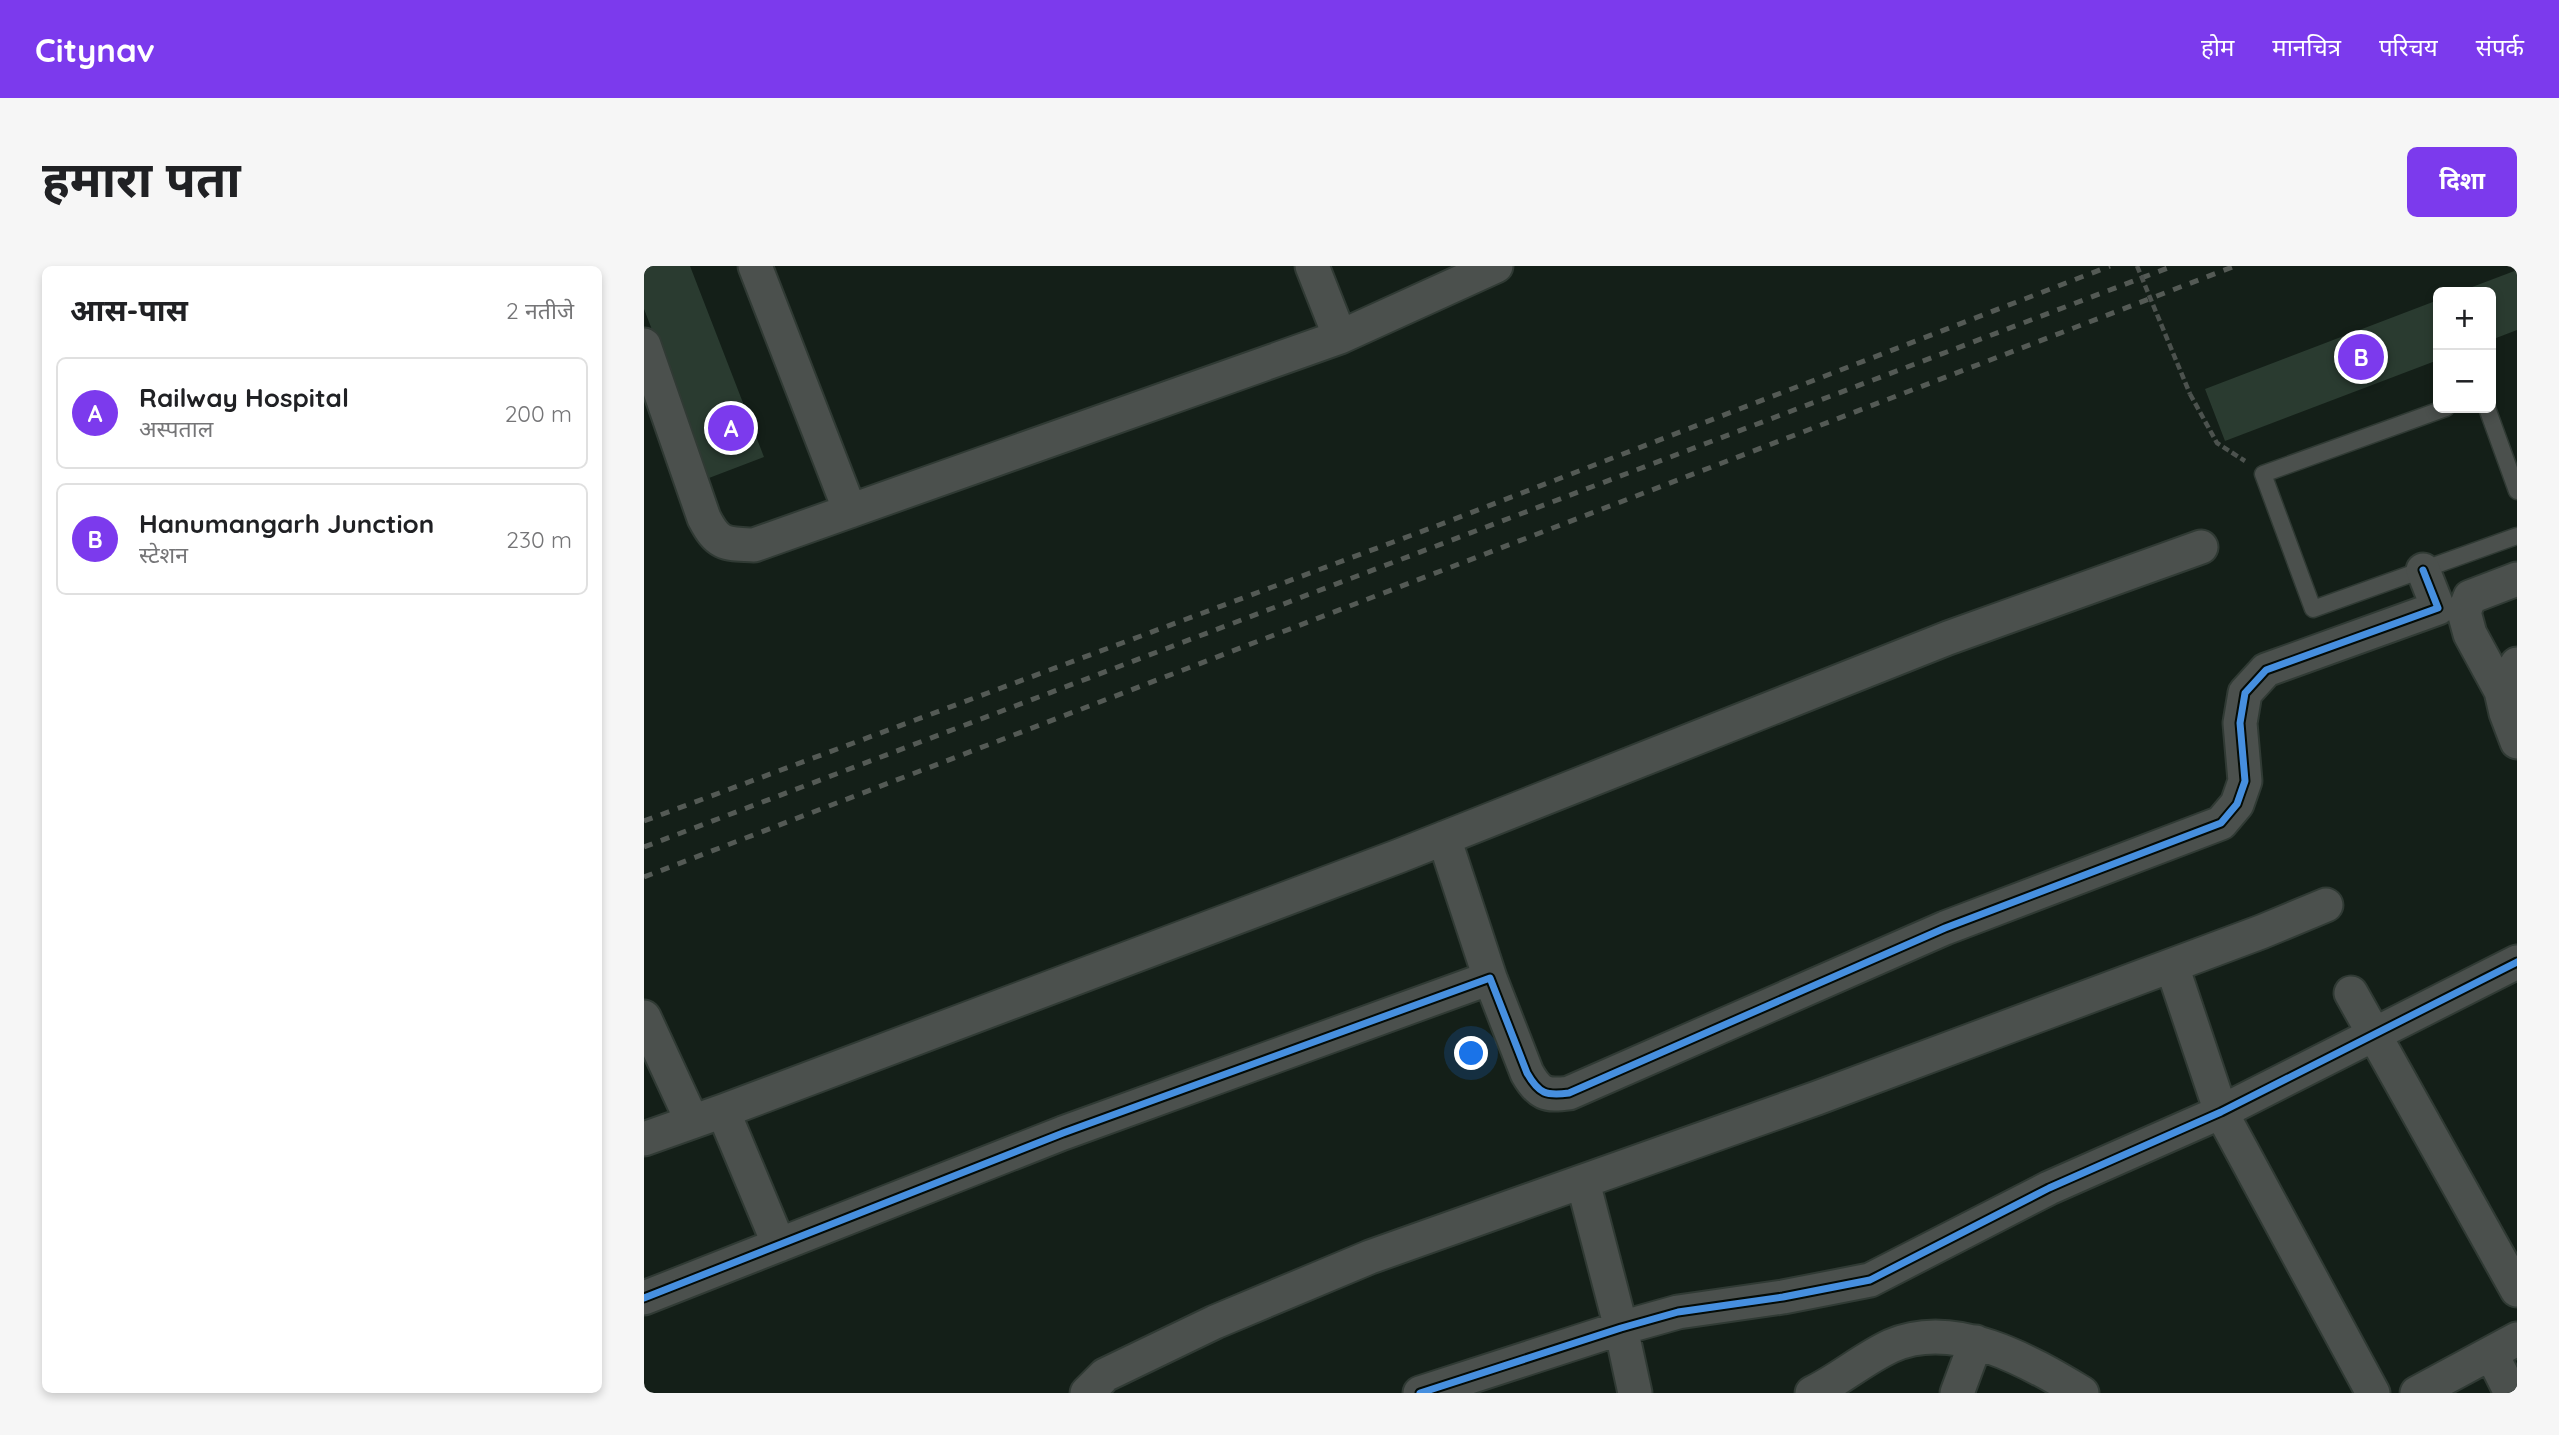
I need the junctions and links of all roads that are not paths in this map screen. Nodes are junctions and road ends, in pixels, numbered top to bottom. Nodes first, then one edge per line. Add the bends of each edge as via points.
1 (755, 266) edge
2 (1312, 266) edge
3 (1496, 266) edge
4 (1340, 337) junction
5 (644, 345) edge
6 (2433, 413) edge
7 (2489, 413) edge
8 (2517, 491) edge
9 (850, 511) junction
10 (2517, 536) edge
11 (2201, 547) dead end
12 (2423, 570) junction
13 (2517, 579) edge
14 (2509, 677) edge
15 (2517, 741) edge
16 (1444, 838) junction
17 (2326, 905) dead end
18 (2517, 962) edge
19 (2172, 965) junction
20 (1490, 978) junction
21 (2351, 993) dead end
22 (644, 1017) edge
23 (2374, 1034) junction
24 (723, 1111) junction
25 (2221, 1112) junction
26 (692, 1121) junction
27 (644, 1139) edge
28 (1583, 1182) junction
29 (779, 1245) junction
30 (2517, 1290) edge
31 (644, 1298) edge
32 (1621, 1328) junction
33 (1976, 1342) junction
34 (2504, 1346) edge
35 (1087, 1393) edge
36 (1420, 1393) edge
37 (1635, 1393) edge
38 (1812, 1393) edge
39 (1957, 1393) edge
40 (2082, 1393) edge
41 (2373, 1393) edge
42 (2417, 1393) edge
43 (2511, 1393) edge

1 - 9 street
2 - 4 street
3 - 4 street
4 - 9 street
5 - 9 street via 713,536 732,544 754,545
6 - 12 lane via 2263,474 2312,609
7 - 8 lane
10 - 12 lane
11 - 16 street via 1948,638
12 - 20 street via 2438,608 2266,670 2245,692 2240,723 2245,780 2237,804 2221,823 1945,928 1569,1093 1550,1095 1535,1086
13 - 14 street via 2470,597 2464,612 2470,635
14 - 15 street via 2506,713
16 - 20 street
16 - 24 street
17 - 19 street
18 - 23 street
19 - 25 street
19 - 28 street
20 - 29 street via 1063,1133
21 - 23 street
22 - 26 street
23 - 25 street
23 - 30 street
24 - 26 street
24 - 29 street
25 - 32 street via 2049,1188 1870,1280 1678,1312
25 - 41 street
26 - 27 street
28 - 32 street
28 - 35 street via 1370,1257 1215,1322 1105,1376
29 - 31 street
32 - 36 street
32 - 37 street
33 - 38 street via 1914,1339 1890,1346
33 - 39 street
33 - 40 street via 2020,1359
34 - 42 street
34 - 43 street

